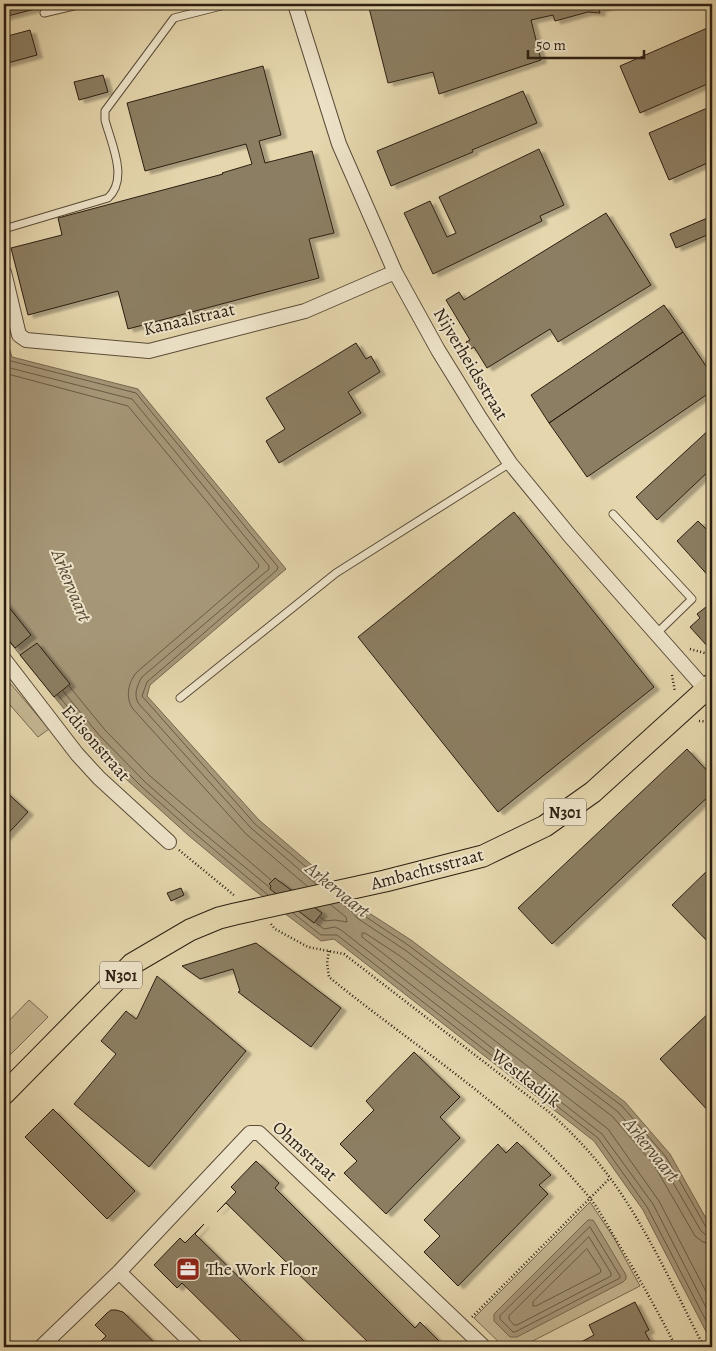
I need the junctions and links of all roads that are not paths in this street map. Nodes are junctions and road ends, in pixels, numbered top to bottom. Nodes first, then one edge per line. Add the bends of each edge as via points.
1 (82, 4) edge
2 (229, 4) edge
3 (295, 4) edge
4 (44, 13) dead end
5 (4, 229) edge
6 (4, 272) edge
7 (395, 272) junction
8 (510, 463) junction
9 (614, 514) dead end
10 (656, 634) junction
11 (4, 659) edge
12 (709, 687) edge
13 (180, 698) dead end
14 (169, 842) road end
15 (4, 1094) edge
16 (119, 1272) junction
17 (41, 1347) edge
18 (196, 1347) edge
19 (484, 1347) edge

1 - 4 lane
2 - 5 lane via 174,18 105,111 118,175 117,187 108,198
3 - 7 street, Nijverheidsstraat via 339,144
6 - 7 street, Kanaalstraat via 19,335 26,340 149,351 305,311
7 - 8 street, Nijverheidsstraat via 438,350
8 - 10 street, Nijverheidsstraat
8 - 13 lane via 336,572
9 - 10 lane via 692,599
10 - 12 street, Nijverheidsstraat
11 - 14 street, Edisonstraat via 77,754
12 - 15 main road, Ambachtsstraat / N301 via 593,792 545,826 483,856 219,918 190,930 132,964
16 - 17 street, Ohmstraat
16 - 18 street
16 - 19 street, Ohmstraat via 250,1133 260,1133

